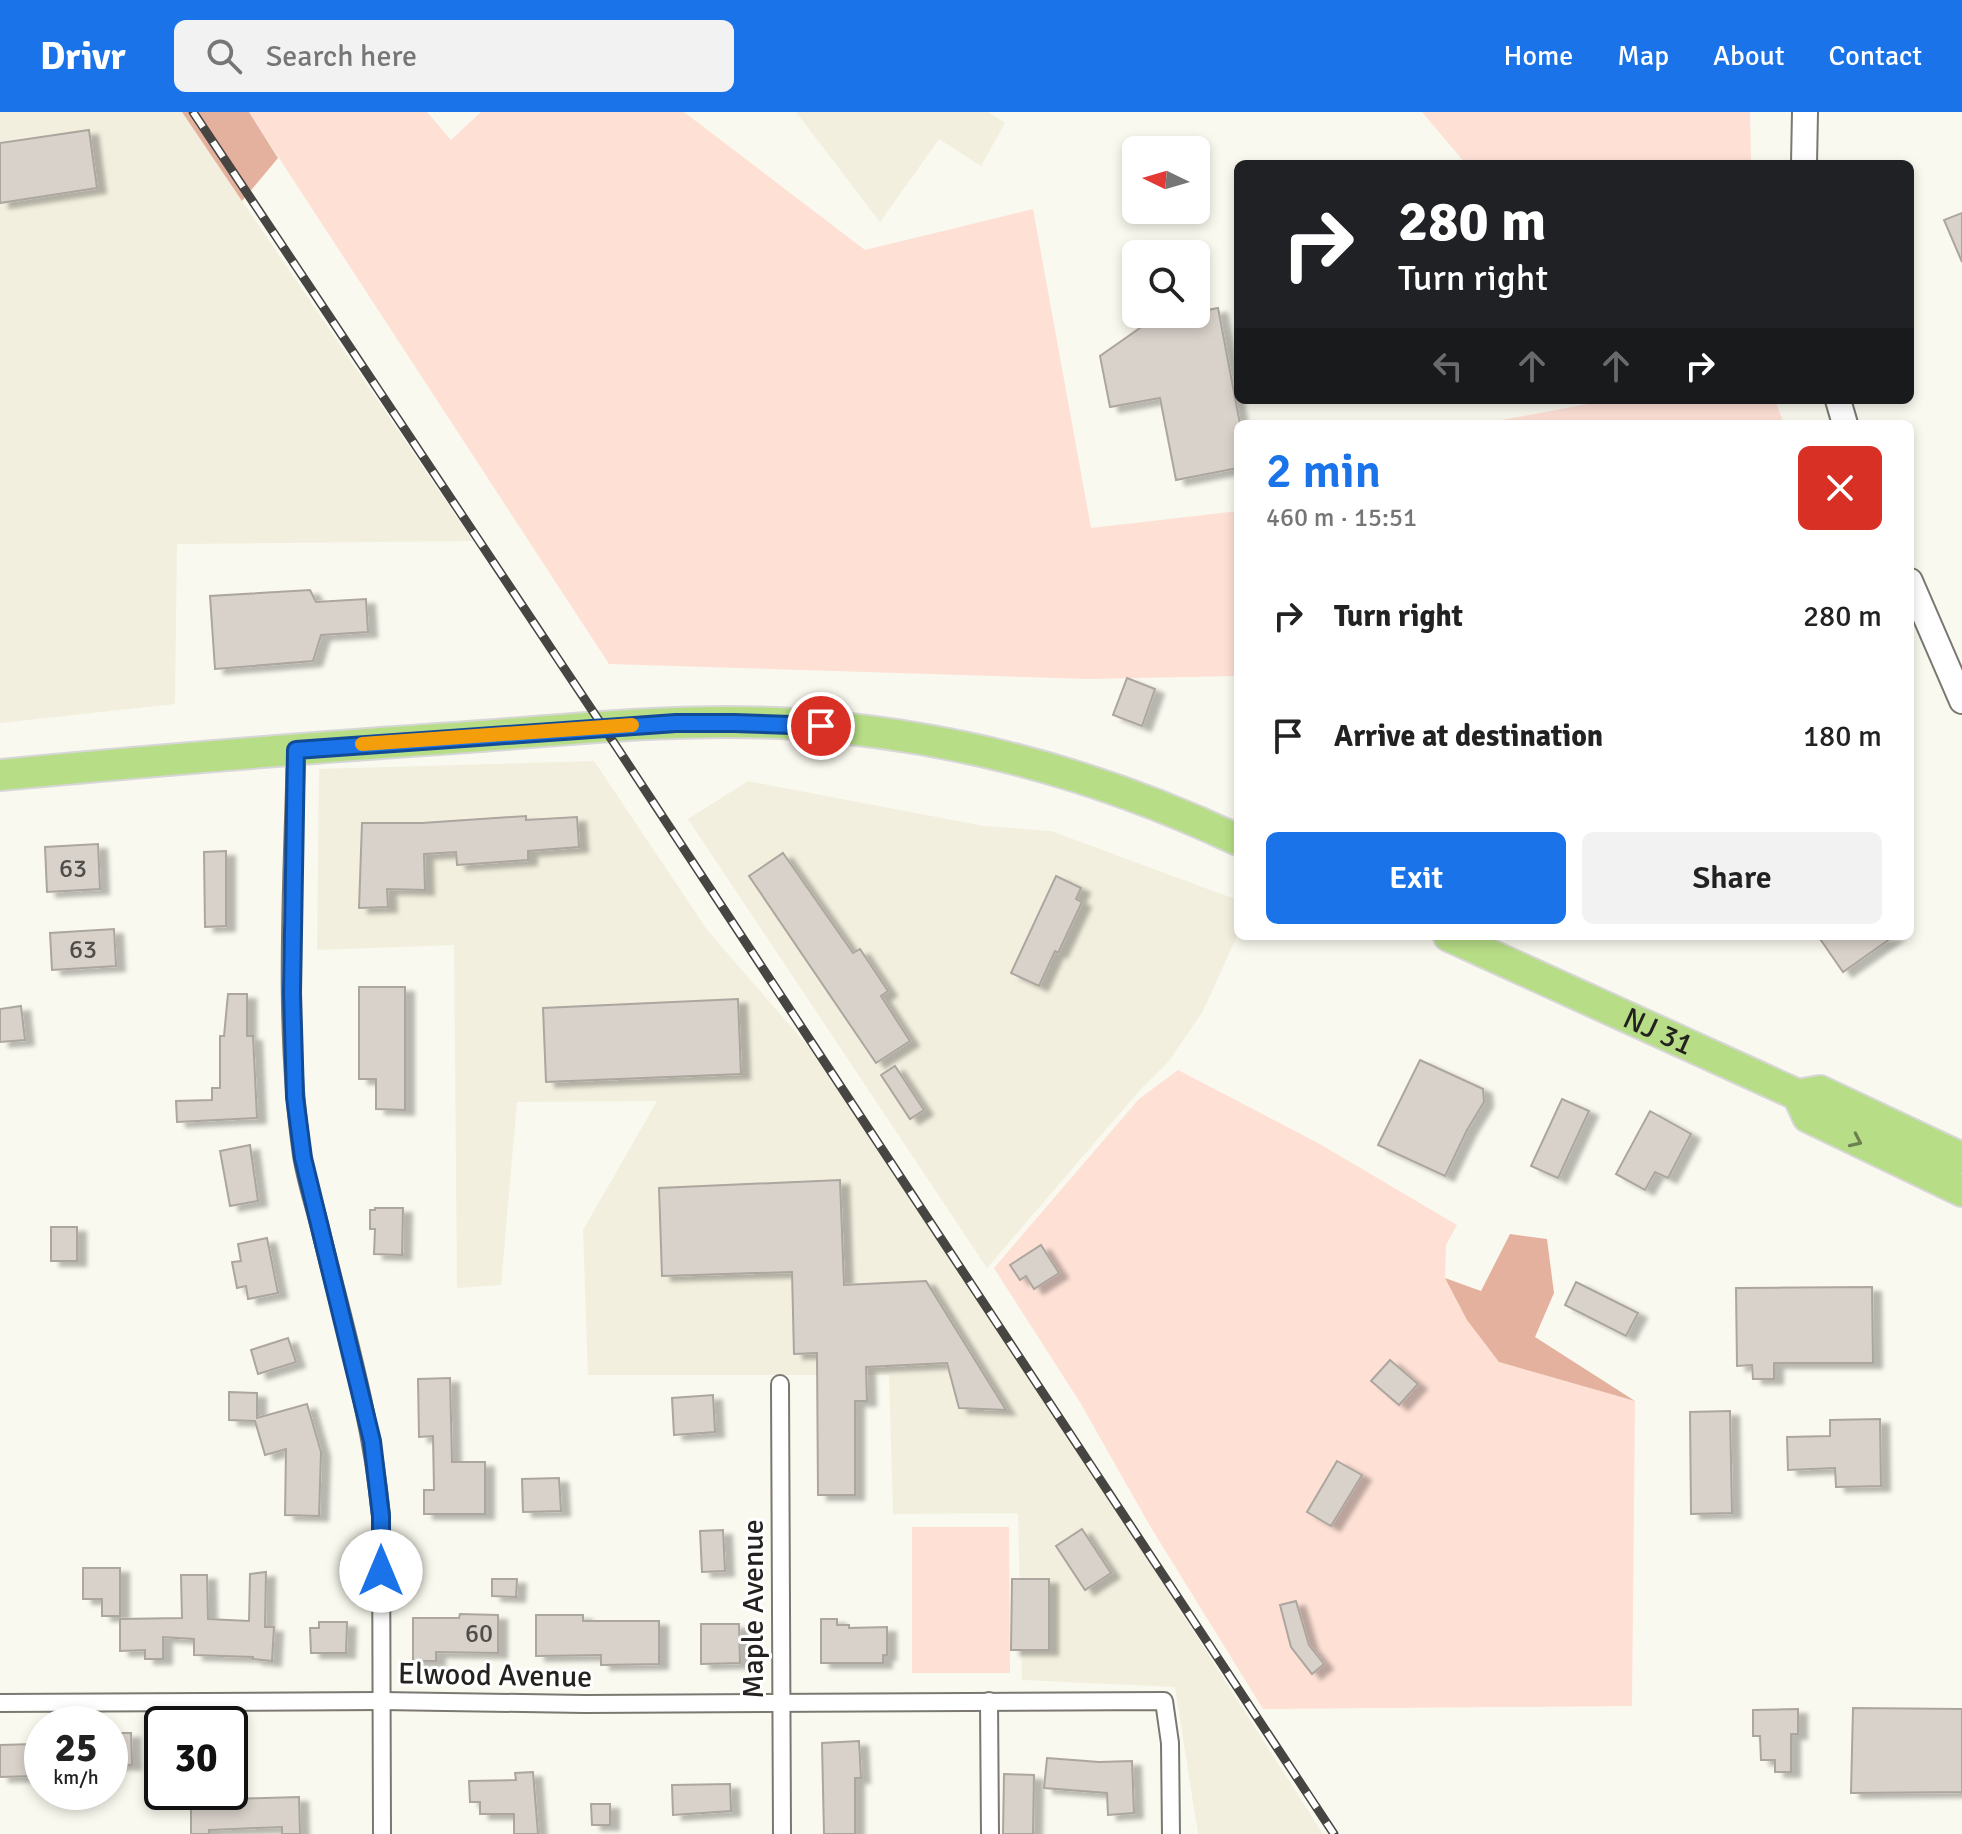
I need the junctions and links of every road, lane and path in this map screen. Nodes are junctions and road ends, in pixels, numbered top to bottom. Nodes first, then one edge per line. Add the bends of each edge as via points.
1 (1805, 112) edge
2 (1804, 160) edge
3 (1914, 590) edge
4 (1962, 701) edge
5 (296, 750) junction
6 (0, 775) edge
7 (1234, 838) edge
8 (1457, 940) edge
9 (1798, 1095) junction
10 (1962, 1158) edge
11 (1962, 1191) edge
12 (780, 1384) dead end
13 (381, 1701) junction
14 (989, 1701) junction
15 (781, 1702) junction
16 (0, 1703) edge
17 (382, 1834) edge
18 (782, 1834) edge
19 (990, 1834) edge
20 (1171, 1834) edge

1 - 2 street
3 - 4 street
5 - 6 highway
5 - 7 highway via 676,723 850,729 1013,757 1116,789
5 - 13 street via 295,1097 303,1158 372,1441 381,1516
8 - 9 highway, NJ 31 / NJ 31
9 - 10 highway, NJ 31 / NJ 31 via 1820,1091
9 -> 11 highway, NJ 31 / NJ 31 via 1808,1117
12 - 15 street, Maple Avenue
13 - 15 street, Elwood Avenue
13 - 16 street, Elwood Avenue
13 - 17 street
14 - 15 street, Elwood Avenue
14 - 19 street
14 - 20 street, Elwood Avenue via 1164,1701 1170,1732
15 - 18 street, Maple Avenue

